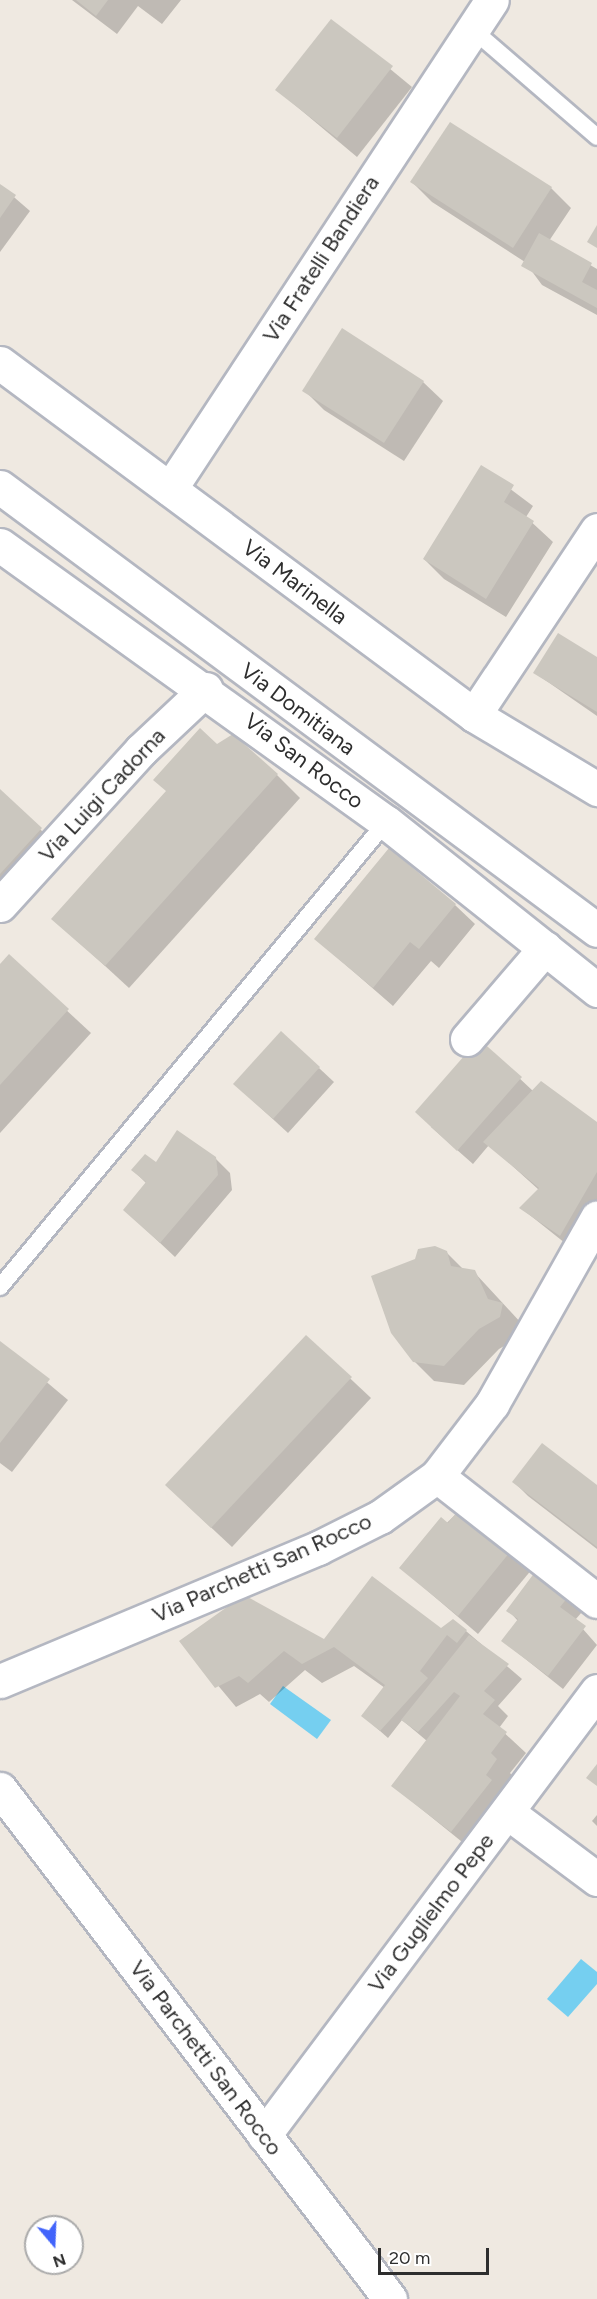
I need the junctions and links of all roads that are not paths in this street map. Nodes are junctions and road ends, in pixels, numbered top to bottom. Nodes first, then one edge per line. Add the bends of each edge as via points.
1 (492, 0) edge
2 (472, 29) junction
3 (597, 137) edge
4 (0, 363) edge
5 (0, 487) edge
6 (170, 489) junction
7 (597, 530) edge
8 (0, 545) edge
9 (206, 688) junction
10 (474, 715) junction
11 (597, 789) edge
12 (386, 822) junction
13 (0, 905) edge
14 (597, 930) edge
15 (544, 948) junction
16 (597, 990) edge
17 (466, 1039) dead end
18 (597, 1218) edge
19 (0, 1287) edge
20 (437, 1476) junction
21 (597, 1601) edge
22 (0, 1681) edge
23 (597, 1691) edge
24 (0, 1789) edge
25 (507, 1812) junction
26 (597, 1879) edge
27 (264, 2135) junction
28 (390, 2299) edge

1 - 2 street, Via Fratelli Bandiera
2 - 3 lane
2 - 6 street, Via Fratelli Bandiera
4 - 6 street, Via Marinella
5 - 14 street, Via Domitiana
6 - 10 street, Via Marinella
7 - 10 street
8 - 9 street, Via San Rocco
9 - 12 street, Via San Rocco
9 - 13 street, Via Luigi Cadorna via 141,750
10 - 11 street, Via Marinella
12 - 15 street, Via San Rocco
12 - 19 lane
15 - 16 street, Via San Rocco
15 - 17 street
18 - 20 street, Via Parchetti San Rocco via 492,1404
20 - 21 street
20 - 22 street, Via Parchetti San Rocco via 380,1517 318,1548
23 - 25 street, Via Guglielmo Pepe
24 - 27 street, Via Parchetti San Rocco
25 - 26 street
25 - 27 street, Via Guglielmo Pepe
27 - 28 street, Via Parchetti San Rocco

